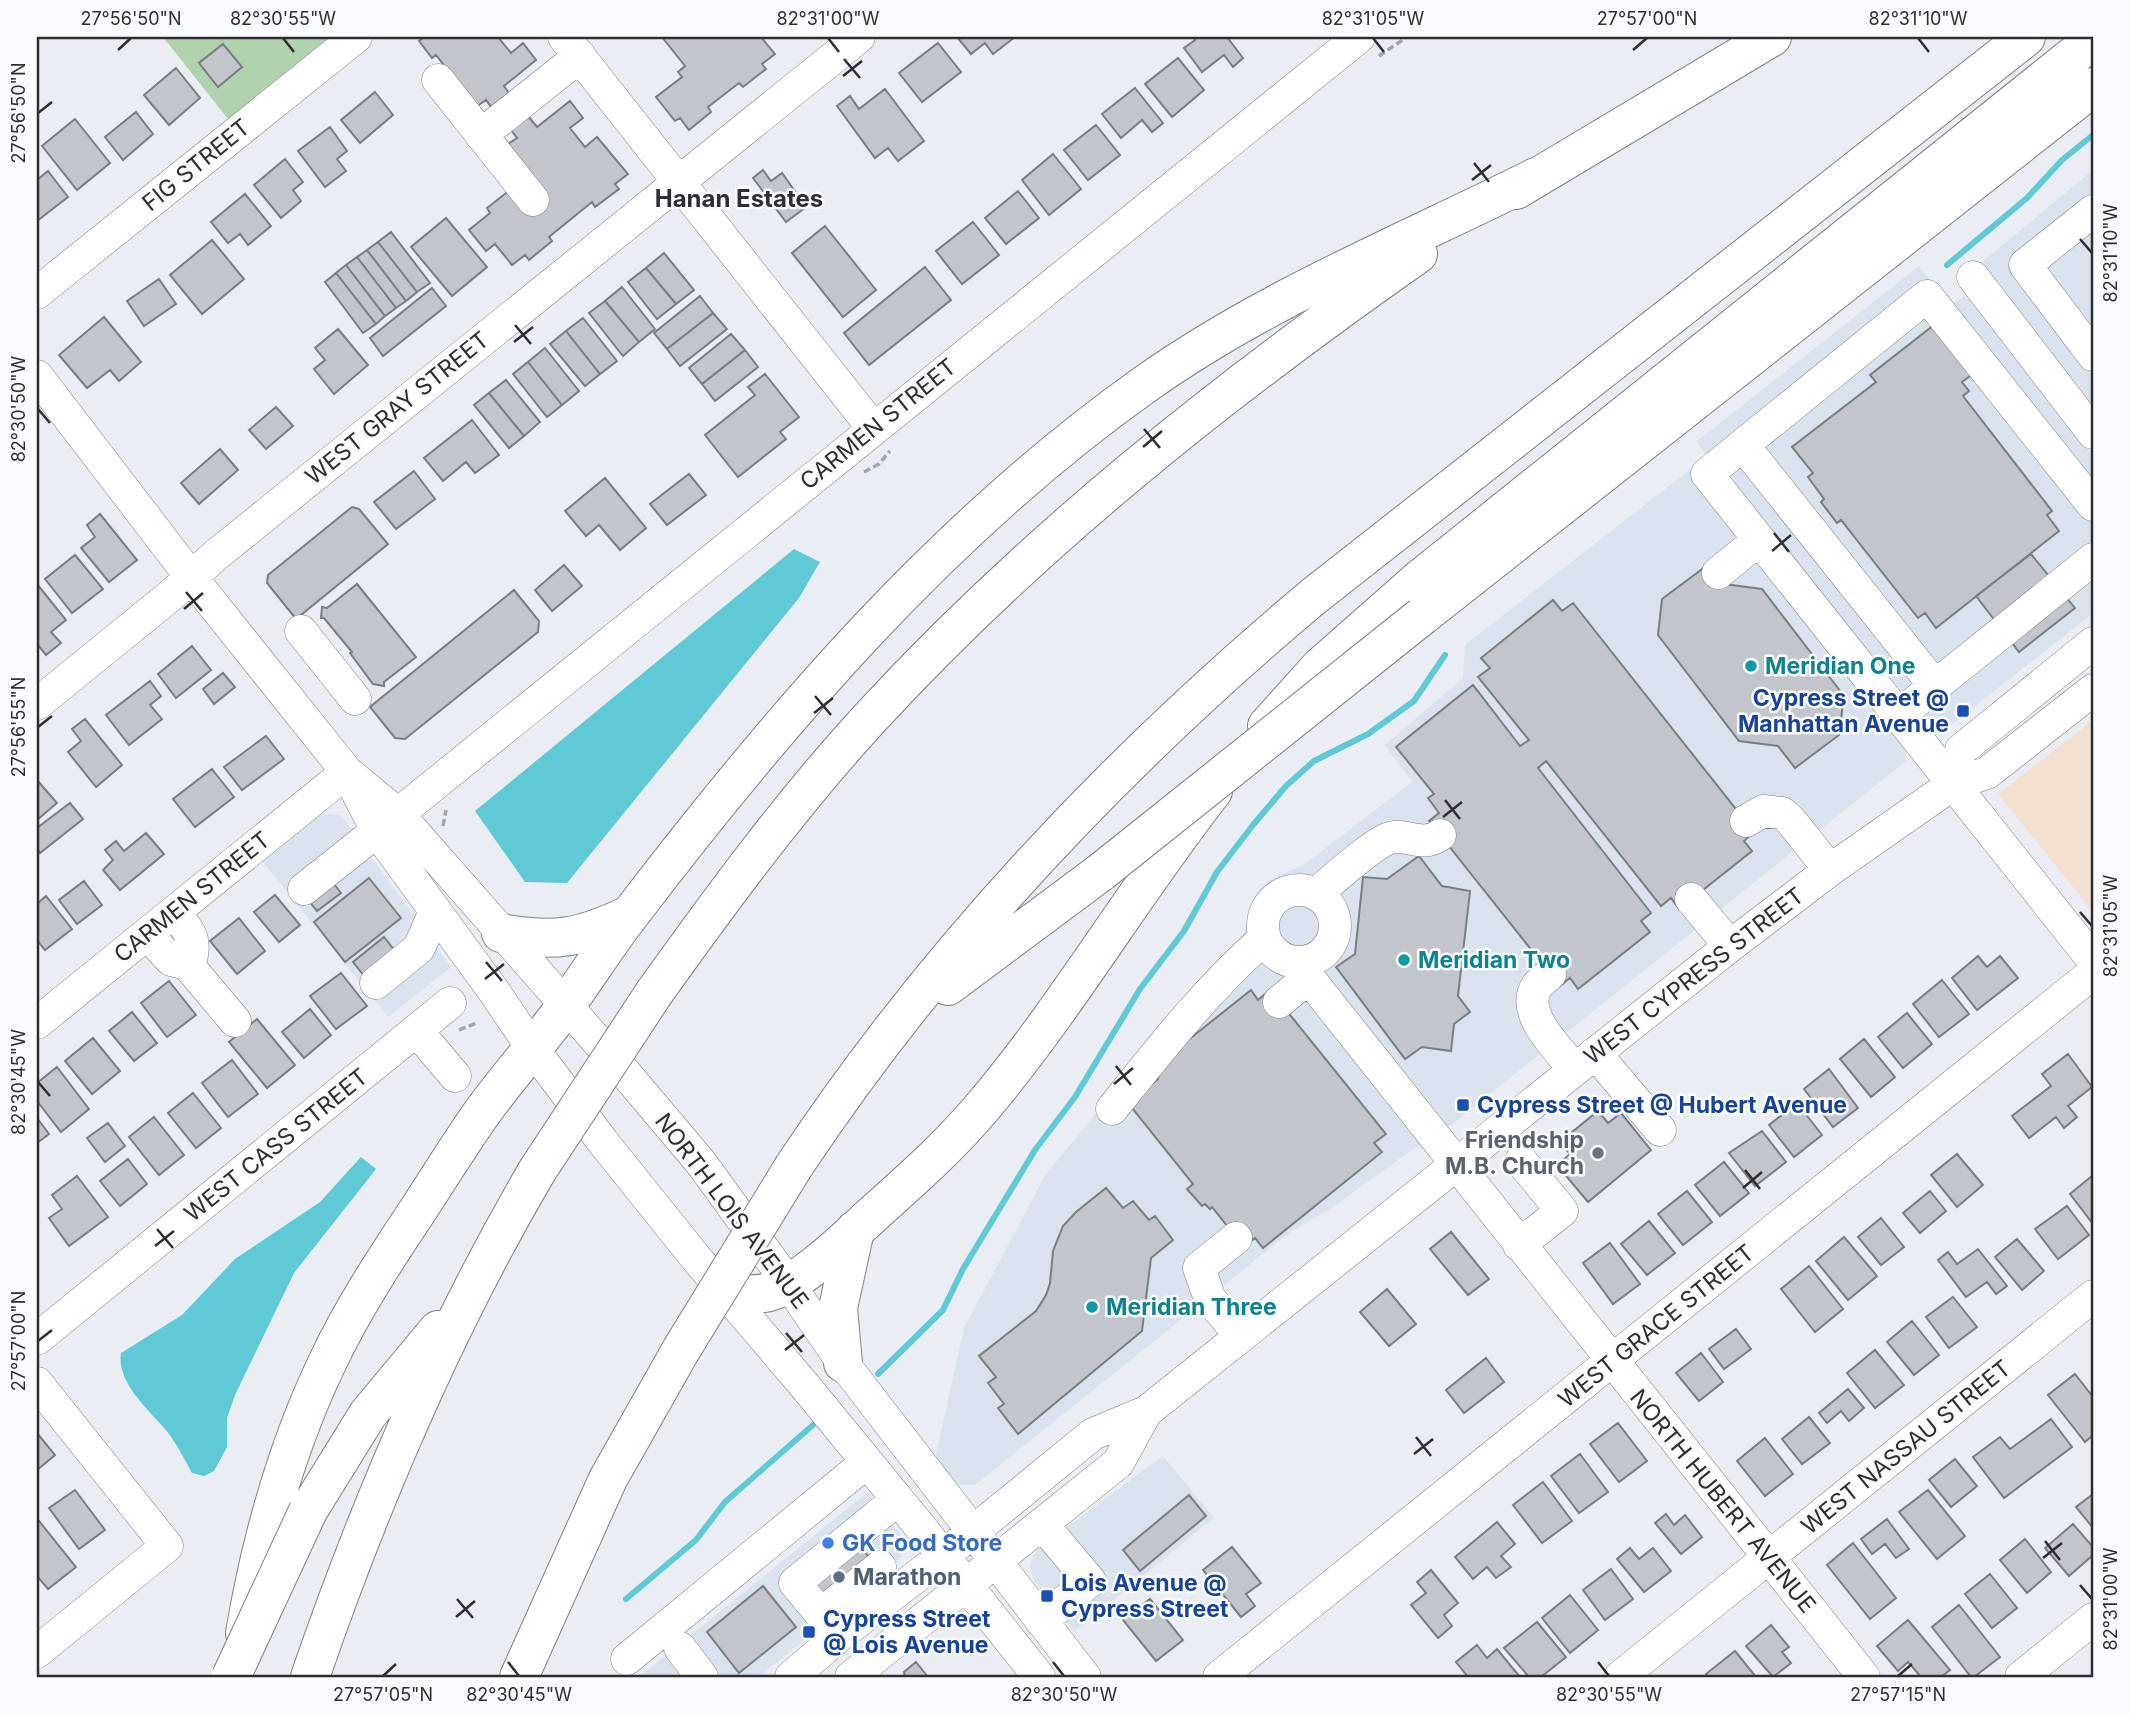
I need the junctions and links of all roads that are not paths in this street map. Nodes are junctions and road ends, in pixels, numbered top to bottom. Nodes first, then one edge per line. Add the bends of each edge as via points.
1 (356, 37) edge
2 (859, 37) edge
3 (1359, 37) edge
4 (1772, 37) edge
5 (2026, 37) edge
6 (2093, 40) edge
7 (572, 47) edge
8 (438, 80) dead end
9 (2093, 87) edge
10 (481, 135) junction
11 (1536, 177) junction
12 (679, 182) junction
13 (533, 200) dead end
14 (2093, 211) edge
15 (1973, 277) dead end
16 (37, 293) edge
17 (2022, 341) junction
18 (2093, 355) edge
19 (1985, 369) junction
20 (37, 376) edge
21 (873, 428) junction
22 (2093, 433) edge
23 (1743, 445) junction
24 (2093, 505) edge
25 (1759, 540) junction
26 (2093, 559) edge
27 (1718, 573) dead end
28 (191, 577) junction
29 (301, 631) dead end
30 (2093, 643) edge
31 (329, 666) junction
32 (1935, 686) junction
33 (2093, 690) edge
34 (288, 698) junction
35 (355, 699) dead end
36 (37, 704) edge
37 (1899, 715) junction
38 (347, 772) junction
39 (1953, 784) junction
40 (1746, 821) dead end
41 (387, 822) junction
42 (1440, 835) dead end
43 (1830, 870) junction
44 (304, 889) dead end
45 (1315, 894) junction
46 (1691, 900) dead end
47 (435, 911) junction
48 (174, 912) junction
49 (629, 915) junction
50 (501, 933) junction
51 (147, 934) junction
52 (1265, 938) junction
53 (1730, 946) junction
54 (2093, 960) edge
55 (187, 964) junction
56 (1302, 970) junction
57 (2093, 973) edge
58 (1550, 974) dead end
59 (376, 984) dead end
60 (1279, 1002) dead end
61 (450, 1003) dead end
62 (565, 1006) junction
63 (235, 1021) dead end
64 (37, 1023) edge
65 (416, 1031) junction
66 (533, 1049) junction
67 (872, 1056) junction
68 (1584, 1061) junction
69 (455, 1076) dead end
70 (1112, 1109) dead end
71 (1660, 1130) dead end
72 (1521, 1161) dead end
73 (1455, 1165) junction
74 (855, 1230) junction
75 (499, 1238) junction
76 (1236, 1238) dead end
77 (1519, 1245) junction
78 (788, 1283) junction
79 (722, 1290) junction
80 (2093, 1296) edge
81 (1240, 1335) junction
82 (37, 1339) edge
83 (1612, 1362) junction
84 (843, 1363) junction
85 (37, 1383) edge
86 (1146, 1412) junction
87 (867, 1462) junction
88 (897, 1500) junction
89 (1042, 1524) junction
90 (972, 1532) junction
91 (854, 1535) junction
92 (943, 1556) junction
93 (1768, 1558) junction
94 (995, 1562) junction
95 (889, 1578) junction
96 (965, 1585) junction
97 (2093, 1619) edge
98 (1041, 1621) junction
99 (830, 1625) junction
100 (680, 1648) dead end
101 (37, 1652) edge
102 (627, 1659) dead end
103 (231, 1677) edge
104 (237, 1677) edge
105 (310, 1677) edge
106 (519, 1677) edge
107 (702, 1677) edge
108 (791, 1677) edge
109 (851, 1677) edge
110 (1039, 1677) edge
111 (1085, 1677) edge
112 (1219, 1677) edge
113 (1620, 1677) edge
114 (1864, 1677) edge
115 (2021, 1677) edge

1 - 16 street, FIG STREET
2 - 12 street, WEST GRAY STREET
3 - 21 street, CARMEN STREET
4 - 11 highway
5 - 67 highway via 1263,638 1146,744 1079,813 976,926
6 - 74 highway via 1430,571 1320,667 1199,809 1057,1011 982,1107
7 - 10 street
7 - 12 street
8 - 10 street
9 - 67 highway, bridge via 1101,872 953,981
10 - 13 street
11 - 49 highway via 1272,306 1128,397 1012,488 896,600 786,721
11 - 75 highway, bridge via 1265,364 1132,470 963,622 869,719 717,905 537,1171
12 - 21 street
12 - 28 street, WEST GRAY STREET
14 - 18 street via 2025,265
15 - 17 street
17 - 19 street
17 - 22 street
19 - 23 street via 1927,296
19 - 24 street
20 - 28 street, NORTH LOIS AVENUE
21 - 41 street, CARMEN STREET
23 - 25 street via 1707,474
23 - 32 street
25 - 27 street
25 - 37 street
26 - 32 street
28 - 34 street, NORTH LOIS AVENUE
28 - 36 street, WEST GRAY STREET
29 - 31 street
30 - 39 street via 1961,750
31 - 34 street
31 - 35 street
32 - 37 street
33 - 39 street, WEST CYPRESS STREET via 1987,773
34 - 38 street, NORTH LOIS AVENUE
37 - 39 street
38 - 41 street, NORTH LOIS AVENUE
38 - 48 street, CARMEN STREET
39 - 43 street, WEST CYPRESS STREET
39 - 54 street
40 - 43 street via 1763,811 1782,813
41 - 44 street, CARMEN STREET
41 - 47 street, NORTH LOIS AVENUE
41 - 50 street, NORTH LOIS AVENUE
42 - 45 street via 1424,842 1388,838
43 - 53 street, WEST CYPRESS STREET
45 - 52 street via 1296,890 1274,900 1264,919
45 - 56 street via 1329,904 1336,928 1326,951
46 - 53 street
47 - 59 street via 419,948
47 - 66 street, NORTH LOIS AVENUE
48 - 51 street, CARMEN STREET
48 - 55 street via 194,944
49 - 50 highway via 565,939
49 - 62 highway
50 - 62 street, NORTH LOIS AVENUE
51 - 55 street via 171,960
51 - 64 street, CARMEN STREET
52 - 56 street via 1272,951
52 - 70 street via 1186,1016
53 - 68 street, WEST CYPRESS STREET
55 - 63 street
56 - 60 street
56 - 73 street, NORTH HUBERT AVENUE
57 - 83 street, WEST GRACE STREET
58 - 68 street via 1536,987 1532,1007 1536,1020
61 - 65 street, WEST CASS STREET
62 - 66 highway
62 - 78 street, NORTH LOIS AVENUE via 688,1147
65 - 69 street
65 - 82 street, WEST CASS STREET
66 - 79 street, NORTH LOIS AVENUE
66 - 104 highway via 482,1113 368,1285 327,1362 268,1523
67 - 106 highway, bridge via 794,1166 681,1350 608,1479
68 - 71 street
68 - 73 street, WEST CYPRESS STREET
72 - 77 street via 1562,1211
73 - 77 street, NORTH HUBERT AVENUE
73 - 81 street, WEST CYPRESS STREET
74 - 78 highway
74 - 84 highway via 838,1308
75 - 103 highway, bridge via 448,1318 368,1414 308,1511
75 - 105 highway via 395,1454
76 - 81 street via 1199,1268 1210,1299
77 - 83 street, NORTH HUBERT AVENUE
78 - 79 highway via 755,1294
78 - 84 street, NORTH LOIS AVENUE
79 - 87 street, NORTH LOIS AVENUE
80 - 93 street, WEST NASSAU STREET
81 - 86 street, WEST CYPRESS STREET
83 - 93 street, NORTH HUBERT AVENUE
83 - 112 street, WEST GRACE STREET
84 - 90 street, NORTH LOIS AVENUE
85 - 101 street via 167,1546
86 - 89 street, WEST CYPRESS STREET via 1118,1463
86 - 90 street, WEST CYPRESS STREET via 1093,1434
87 - 88 street, NORTH LOIS AVENUE
87 - 102 street
88 - 91 street
88 - 92 street, NORTH LOIS AVENUE
89 - 94 street, WEST CYPRESS STREET
89 - 98 street via 1090,1581
90 - 92 street, WEST CYPRESS STREET
90 - 94 street, NORTH LOIS AVENUE
91 - 95 street
91 - 99 street via 795,1583
92 - 95 street, WEST CYPRESS STREET
92 - 96 street, NORTH LOIS AVENUE
93 - 113 street, WEST NASSAU STREET
93 - 114 street, NORTH HUBERT AVENUE
94 - 96 street, WEST CYPRESS STREET
94 - 98 street, NORTH LOIS AVENUE
95 - 99 street, WEST CYPRESS STREET
96 - 109 street, WEST CYPRESS STREET
96 - 110 street, NORTH LOIS AVENUE
97 - 115 street
98 - 111 street, NORTH LOIS AVENUE
99 - 108 street, WEST CYPRESS STREET
100 - 107 street

